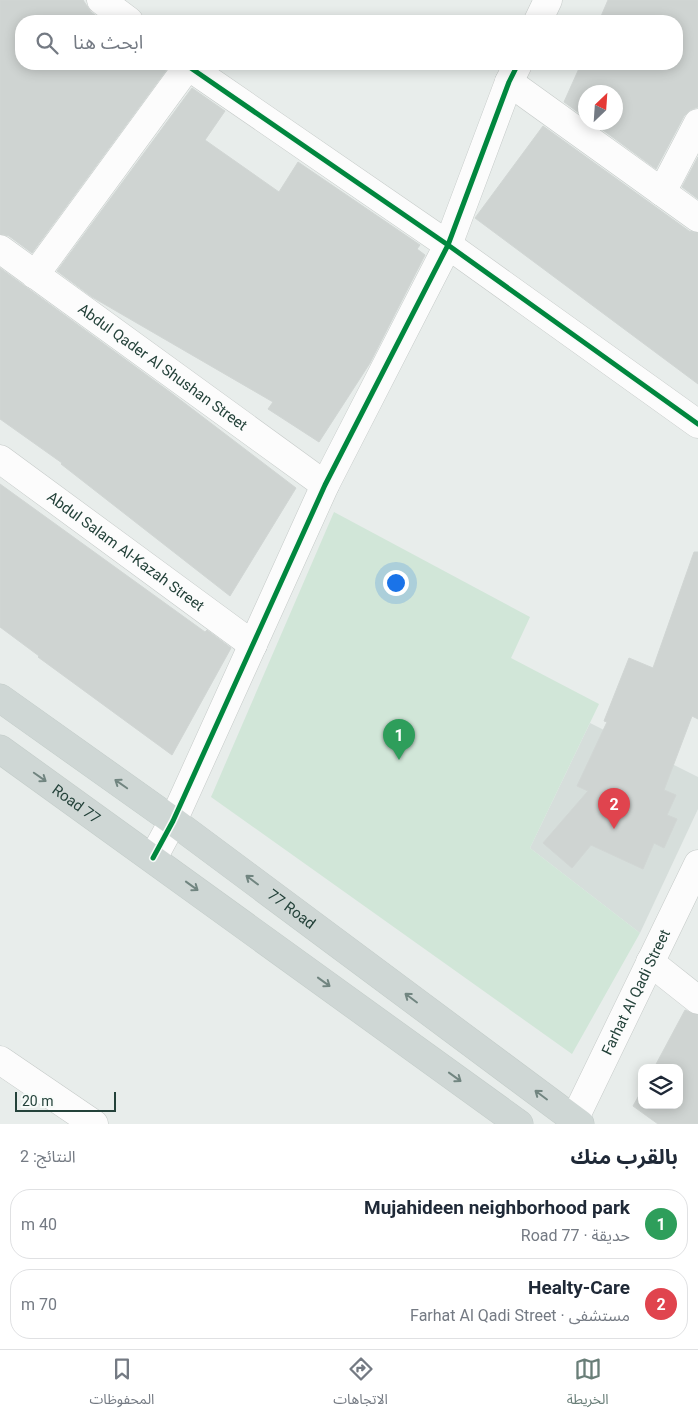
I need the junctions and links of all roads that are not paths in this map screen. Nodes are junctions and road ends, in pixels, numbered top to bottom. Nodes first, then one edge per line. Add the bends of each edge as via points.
1 (101, 0) edge
2 (548, 0) edge
3 (121, 15) edge
4 (541, 15) edge
5 (182, 70) edge
6 (193, 70) edge
7 (514, 73) edge
8 (698, 124) edge
9 (662, 192) junction
10 (698, 218) edge
11 (448, 246) junction
12 (0, 249) edge
13 (35, 275) junction
14 (698, 424) edge
15 (0, 458) edge
16 (325, 486) junction
17 (252, 645) junction
18 (0, 698) edge
19 (0, 749) edge
20 (173, 821) junction
21 (153, 858) junction
22 (698, 864) edge
23 (650, 962) junction
24 (698, 1000) edge
25 (0, 1060) edge
26 (577, 1122) edge
27 (94, 1124) edge
28 (519, 1124) edge

1 - 3 street
2 - 4 street
5 - 13 street
6 - 11 street
7 - 9 street
7 - 11 street
8 - 9 street
9 - 10 street
11 - 14 street
11 - 16 street
12 - 13 street, Abdul Qader Al Shushan Street
13 - 16 street, Abdul Qader Al Shushan Street
15 - 17 street, Abdul Salam Al-Kazah Street
16 - 17 street
17 - 20 street
20 -> 18 main road, 77 Road
19 -> 21 main road, Road 77
20 - 21 street
26 -> 20 main road, 77 Road
21 -> 28 main road, Road 77
22 - 23 street, Farhat Al Qadi Street
23 - 24 street
23 - 26 street, Farhat Al Qadi Street
25 - 27 street

